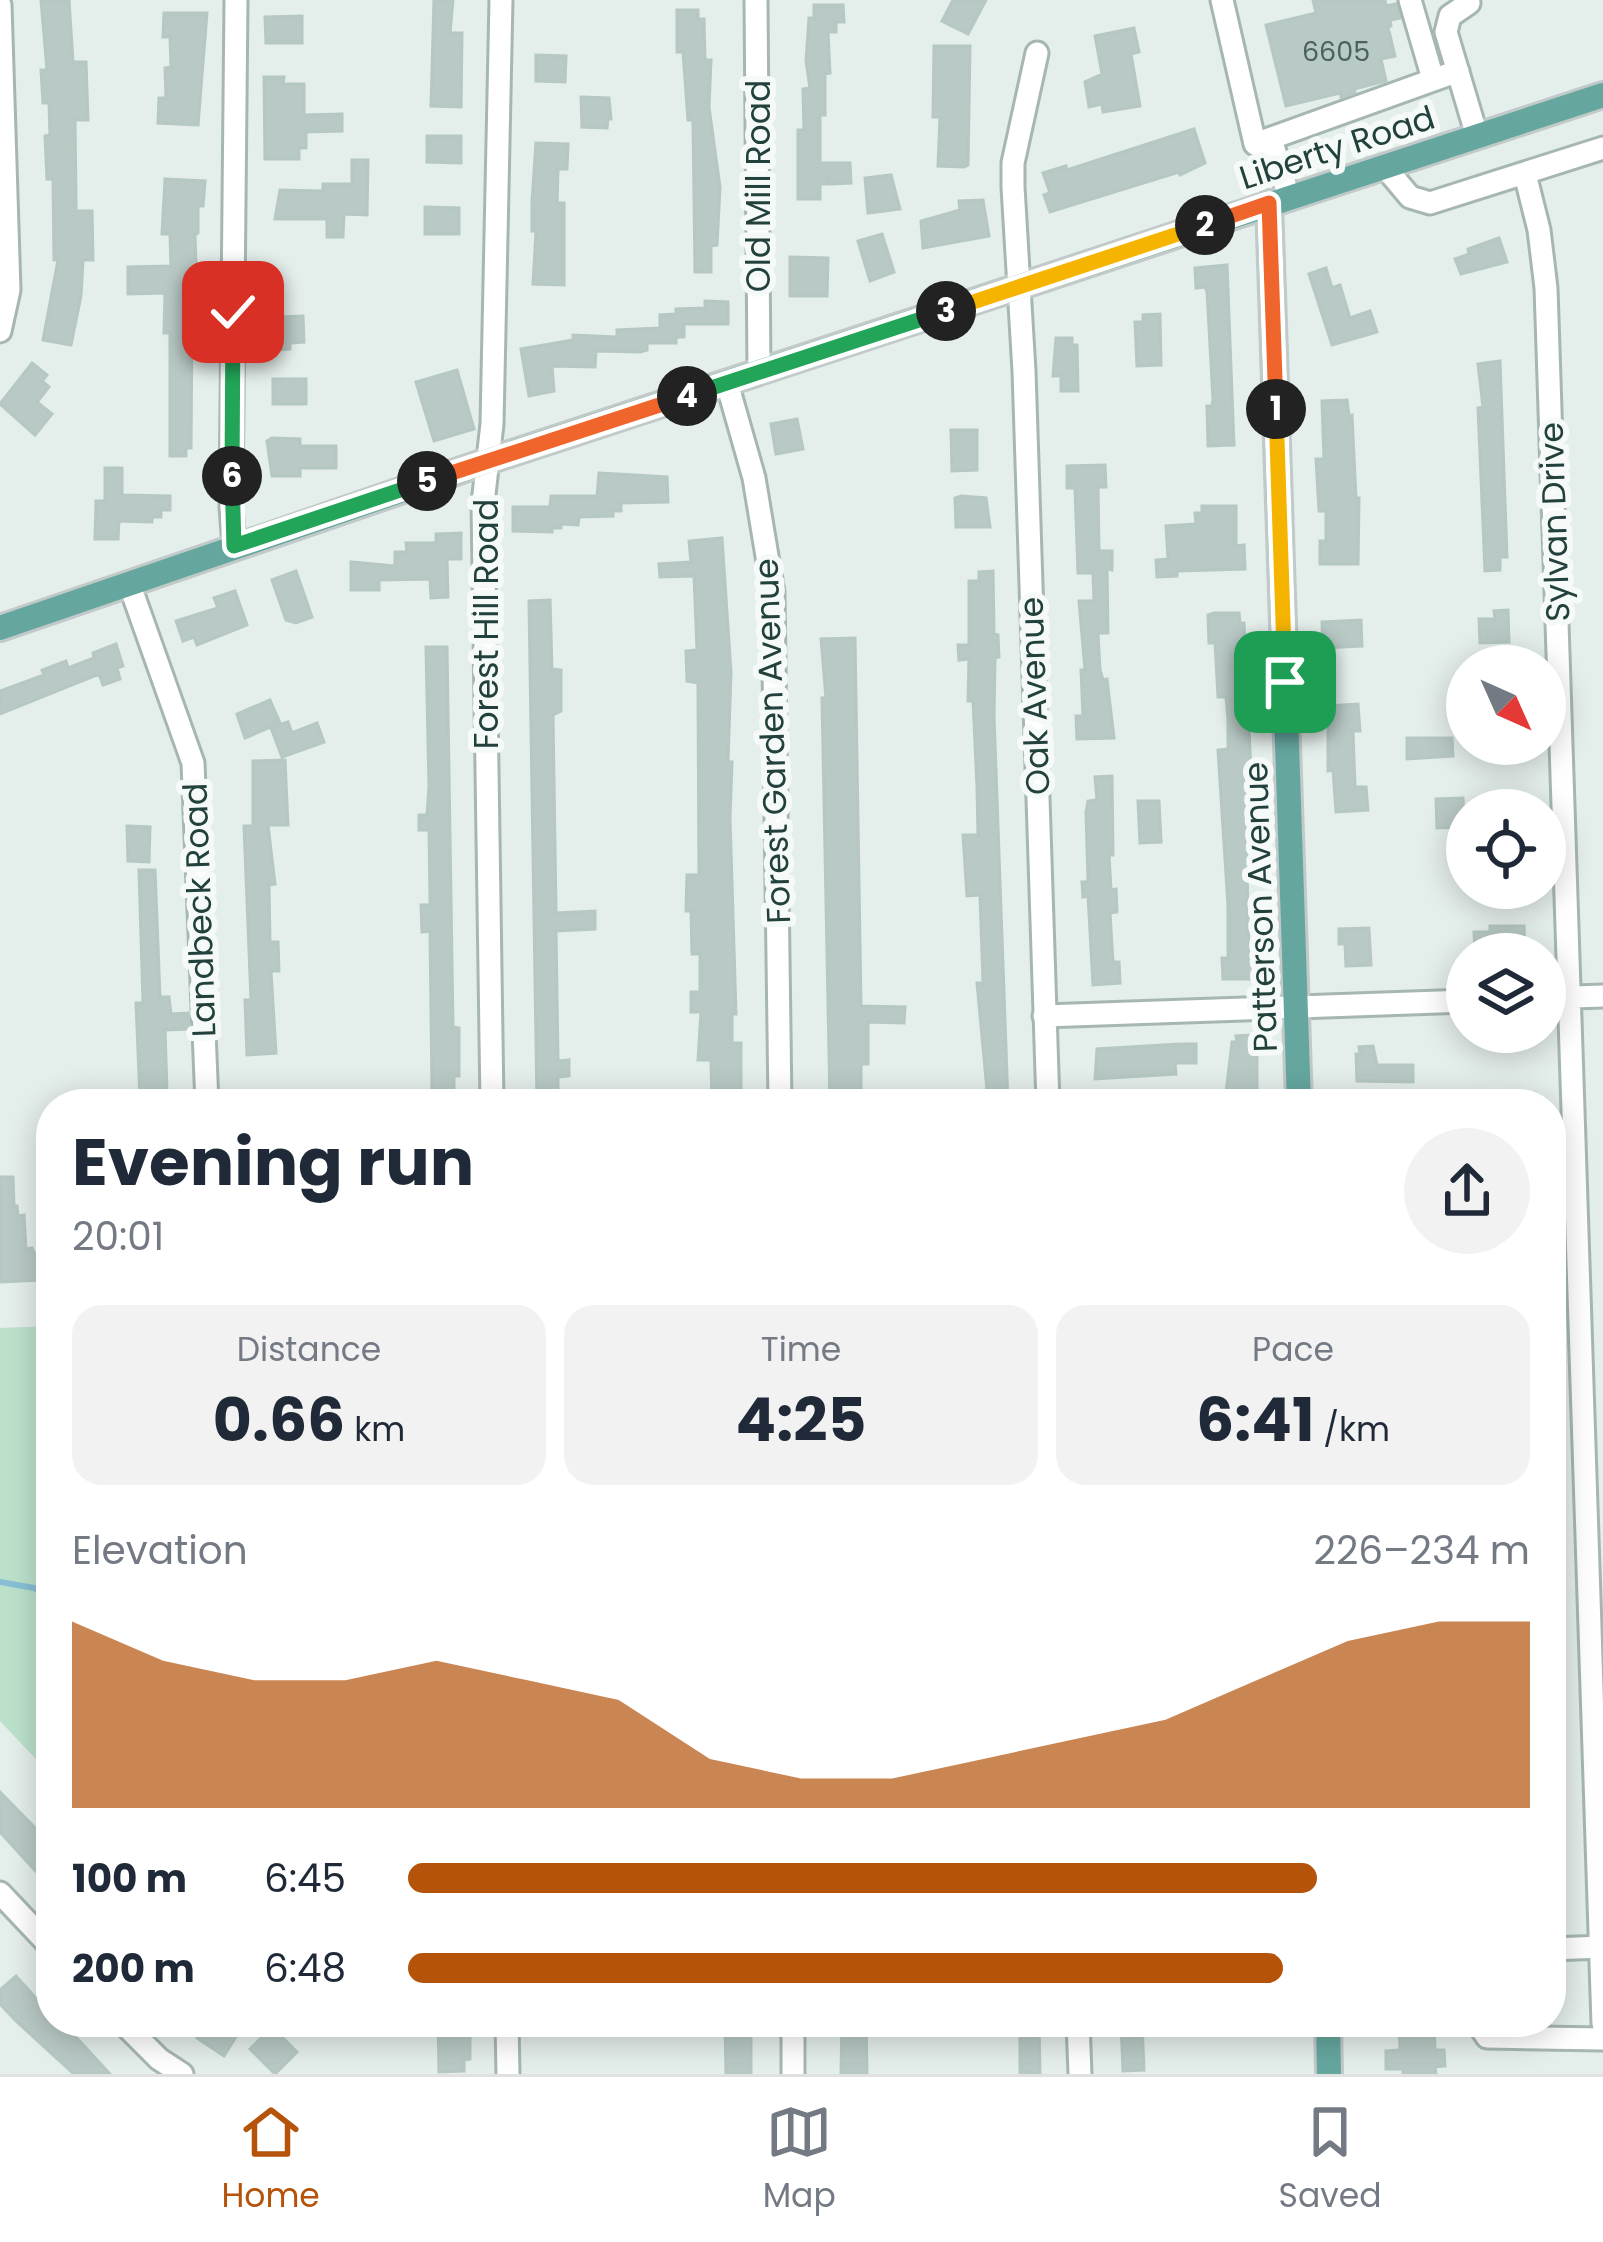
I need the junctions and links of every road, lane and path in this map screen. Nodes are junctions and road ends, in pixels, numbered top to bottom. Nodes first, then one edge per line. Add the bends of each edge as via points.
1 (236, 0) edge
2 (501, 0) edge
3 (756, 0) edge
4 (1222, 0) edge
5 (1410, 0) edge
6 (1469, 3) dead end
7 (0, 5) edge
8 (1037, 53) dead end
9 (1458, 71) junction
10 (1433, 80) junction
11 (1603, 94) edge
12 (1477, 136) junction
13 (1263, 142) junction
14 (1603, 148) edge
15 (1384, 166) junction
16 (1525, 175) junction
17 (1279, 200) junction
18 (1018, 288) junction
19 (0, 331) edge
20 (759, 372) junction
21 (727, 383) junction
22 (488, 461) junction
23 (234, 546) junction
24 (129, 583) junction
25 (0, 628) edge
26 (1603, 996) edge
27 (1566, 997) edge
28 (1570, 997) junction
29 (1446, 1002) edge
30 (1296, 1008) junction
31 (1044, 1016) junction
32 (206, 1089) edge
33 (492, 1089) edge
34 (780, 1089) edge
35 (1047, 1089) edge
36 (1299, 1089) edge
37 (0, 1893) edge
38 (36, 1931) edge
39 (1602, 1947) edge
40 (1566, 1948) edge
41 (1603, 2024) edge
42 (1566, 2036) edge
43 (137, 2037) edge
44 (507, 2037) edge
45 (793, 2037) edge
46 (1079, 2037) edge
47 (1328, 2037) edge
48 (1603, 2039) edge
49 (182, 2074) edge
50 (508, 2074) edge
51 (794, 2074) edge
52 (1080, 2074) edge
53 (1329, 2074) edge

1 - 23 street
2 - 22 street, Forest Hill Road
3 - 20 street, Old Mill Road
4 - 13 street
5 - 10 street
6 - 9 street via 1450,16 1446,32
7 - 19 street via 9,290
8 - 18 street, Oak Avenue via 1013,163
9 - 10 street
9 - 12 street
10 - 13 street
11 - 12 main road, Liberty Road
12 - 15 main road, Liberty Road
13 - 17 street
14 - 16 street
15 - 16 street via 1410,197 1430,203
15 - 17 main road, Liberty Road
16 - 28 street, Sylvan Drive via 1546,288
17 - 18 main road, Liberty Road
17 - 30 main road, Patterson Avenue
18 - 20 main road, Liberty Road
18 - 31 street, Oak Avenue
20 - 21 main road, Liberty Road
21 - 22 main road, Liberty Road
21 - 34 street, Forest Garden Avenue via 754,478 772,592
22 - 23 main road, Liberty Road
22 - 33 street, Forest Hill Road
23 - 24 main road, Liberty Road
24 - 25 main road, Liberty Road
24 - 32 street, Landbeck Road via 193,763
26 - 28 street
27 - 28 street
28 - 39 street, Sylvan Drive
29 - 30 street
30 - 31 street
30 - 36 main road, Patterson Avenue
31 - 35 street, Oak Avenue
37 - 38 street
39 - 40 street
39 - 41 street, Sylvan Drive
42 - 48 street
43 - 49 street
44 - 50 street
45 - 51 street
46 - 52 street
47 - 53 main road

